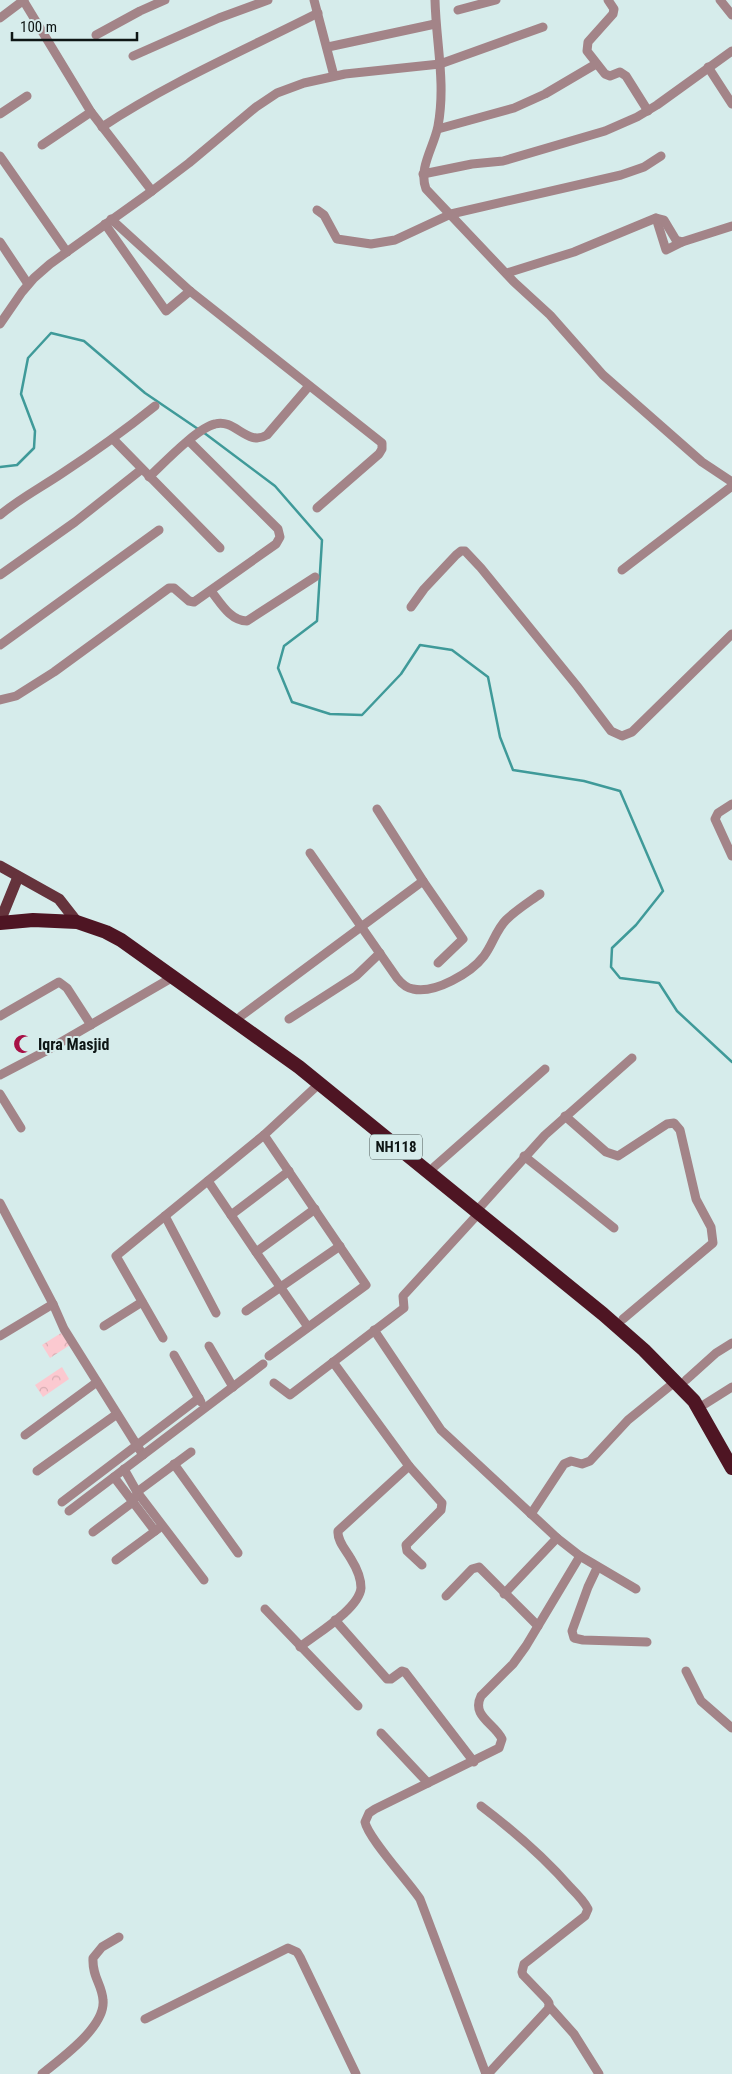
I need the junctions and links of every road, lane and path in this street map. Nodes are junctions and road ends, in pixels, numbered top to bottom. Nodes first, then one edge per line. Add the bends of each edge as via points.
1 (23, 0) edge
2 (165, 0) edge
3 (268, 0) edge
4 (314, 0) edge
5 (435, 0) edge
6 (496, 0) edge
7 (608, 0) edge
8 (720, 0) edge
9 (458, 10) dead end
10 (318, 14) junction
11 (732, 15) edge
12 (0, 18) edge
13 (435, 24) junction
14 (543, 27) dead end
15 (96, 34) dead end
16 (328, 47) junction
17 (732, 51) edge
18 (133, 56) dead end
19 (440, 64) junction
20 (596, 64) junction
21 (708, 68) junction
22 (334, 76) junction
23 (27, 96) dead end
24 (732, 104) edge
25 (648, 110) junction
26 (91, 112) junction
27 (0, 114) edge
28 (102, 127) junction
29 (438, 129) junction
30 (42, 145) dead end
31 (0, 156) edge
32 (661, 156) dead end
33 (423, 174) junction
34 (152, 191) junction
35 (317, 210) dead end
36 (451, 214) junction
37 (656, 218) junction
38 (108, 221) junction
39 (732, 226) edge
40 (0, 242) edge
41 (682, 242) junction
42 (67, 252) junction
43 (507, 274) junction
44 (28, 284) junction
45 (190, 290) junction
46 (1, 319) edge
47 (309, 386) junction
48 (155, 406) dead end
49 (113, 438) junction
50 (190, 441) junction
51 (142, 469) junction
52 (149, 477) junction
53 (732, 482) edge
54 (732, 486) edge
55 (318, 508) dead end
56 (0, 515) edge
57 (158, 530) dead end
58 (220, 548) dead end
59 (622, 570) dead end
60 (0, 575) edge
61 (315, 577) dead end
62 (211, 591) junction
63 (411, 607) dead end
64 (732, 634) edge
65 (0, 645) edge
66 (0, 700) edge
67 (732, 804) edge
68 (378, 809) dead end
69 (310, 853) dead end
70 (732, 856) edge
71 (0, 866) edge
72 (18, 876) junction
73 (423, 881) junction
74 (540, 894) dead end
75 (73, 917) junction
76 (1, 919) edge
77 (362, 926) junction
78 (380, 953) junction
79 (438, 963) dead end
80 (173, 977) junction
81 (0, 1016) edge
82 (241, 1016) junction
83 (288, 1019) dead end
84 (91, 1025) junction
85 (632, 1058) dead end
86 (545, 1069) dead end
87 (0, 1075) edge
88 (320, 1083) junction
89 (0, 1094) edge
90 (565, 1116) junction
91 (21, 1128) dead end
92 (264, 1135) junction
93 (524, 1156) junction
94 (434, 1167) junction
95 (289, 1171) junction
96 (208, 1181) junction
97 (0, 1203) edge
98 (315, 1209) junction
99 (480, 1210) junction
100 (231, 1215) junction
101 (165, 1216) junction
102 (614, 1228) dead end
103 (340, 1246) junction
104 (256, 1252) junction
105 (280, 1287) junction
106 (142, 1302) junction
107 (53, 1304) junction
108 (246, 1311) dead end
109 (216, 1313) dead end
110 (623, 1319) junction
111 (104, 1326) dead end
112 (308, 1328) junction
113 (374, 1330) junction
114 (0, 1336) edge
115 (163, 1338) dead end
116 (732, 1343) edge
117 (209, 1346) dead end
118 (174, 1355) dead end
119 (269, 1356) dead end
120 (333, 1362) junction
121 (263, 1364) dead end
122 (681, 1381) junction
123 (97, 1382) junction
124 (274, 1382) dead end
125 (233, 1387) junction
126 (732, 1387) edge
127 (199, 1398) junction
128 (705, 1404) junction
129 (205, 1408) junction
130 (117, 1414) junction
131 (25, 1435) dead end
132 (136, 1445) junction
133 (732, 1450) edge
134 (191, 1452) dead end
135 (142, 1455) junction
136 (174, 1464) junction
137 (409, 1466) junction
138 (732, 1468) edge
139 (124, 1469) junction
140 (37, 1471) dead end
141 (114, 1477) junction
142 (136, 1492) junction
143 (62, 1502) dead end
144 (133, 1502) junction
145 (69, 1511) dead end
146 (531, 1514) junction
147 (158, 1528) junction
148 (93, 1532) dead end
149 (557, 1538) junction
150 (238, 1553) dead end
151 (580, 1556) junction
152 (116, 1560) dead end
153 (422, 1565) dead end
154 (597, 1568) junction
155 (204, 1580) dead end
156 (636, 1589) dead end
157 (504, 1594) junction
158 (446, 1596) dead end
159 (265, 1609) dead end
160 (335, 1620) junction
161 (538, 1626) junction
162 (647, 1642) dead end
163 (300, 1646) junction
164 (686, 1671) dead end
165 (358, 1706) dead end
166 (732, 1728) edge
167 (381, 1733) dead end
168 (474, 1762) junction
169 (428, 1783) junction
170 (481, 1806) dead end
171 (119, 1938) dead end
172 (549, 2006) junction
173 (145, 2019) dead end
174 (42, 2074) edge
175 (356, 2074) edge
176 (487, 2074) edge
177 (599, 2074) edge

1 - 12 street
1 - 26 street
2 - 15 street
3 - 18 street
4 - 10 street
5 - 13 street
6 - 9 street
7 - 20 street via 613,14 587,45 587,51
8 - 11 street
10 - 16 street
10 - 28 street via 191,74
13 - 16 street
13 - 19 street
14 - 19 street
16 - 22 street
17 - 21 street
19 - 22 street
19 - 29 street via 442,82
20 - 25 street via 607,76 623,73
20 - 29 street via 514,108
21 - 24 street
21 - 25 street
22 - 34 street via 277,93
23 - 27 street
25 - 33 street via 605,131 503,161
26 - 28 street
26 - 30 street
28 - 34 street
29 - 33 street
31 - 42 street
32 - 36 street via 621,175
33 - 36 street via 426,189
34 - 38 street
35 - 36 street via 324,214 337,239 371,244 394,240
36 - 43 street
37 - 41 street via 664,220 676,240
37 - 41 street via 666,250
37 - 43 street via 574,252
38 - 42 street
38 - 45 street
38 - 45 street via 166,311
39 - 41 street
40 - 44 street
42 - 44 street
43 - 53 street via 550,315 603,375 702,462
44 - 46 street
45 - 47 street
47 - 50 street via 262,438 252,438 226,423 209,426
47 - 55 street via 382,446 379,454
48 - 49 street
49 - 51 street
49 - 56 street
50 - 52 street
50 - 62 street via 280,533 276,544
51 - 52 street
51 - 60 street
52 - 58 street
54 - 59 street
57 - 65 street
61 - 62 street via 247,621 231,616
62 - 66 street via 192,602 174,588 169,588 54,672 16,696
63 - 64 street via 456,555 465,551 482,568 611,732 622,736 638,727
67 - 70 street via 718,813 715,819
68 - 73 street
69 - 77 street
71 - 72 main road
72 - 75 main road via 59,898
72 - 76 main road
73 - 77 street
73 - 79 street via 463,939
74 - 78 street via 496,931 479,962 440,986 419,990 407,987
75 - 76 highway, NH118
75 - 80 highway, NH118 via 121,940
75 - 82 highway, NH118 via 85,915 126,935
77 - 78 street
77 - 82 street
78 - 83 street via 356,976
80 - 84 street
80 - 88 highway, NH118
81 - 84 street via 59,982 67,988
82 - 94 highway, NH118 via 315,1068
84 - 87 street
85 - 90 street
86 - 94 street
88 - 92 street
88 - 99 highway, NH118
89 - 91 street
90 - 93 street
90 - 110 street via 612,1155 623,1154 667,1124 674,1123 680,1130 696,1199 711,1227 714,1243
92 - 95 street
92 - 96 street
93 - 99 street
93 - 102 street
94 - 99 highway, NH118
95 - 98 street
95 - 100 street
96 - 100 street
96 - 101 street
97 - 107 street
98 - 103 street
98 - 104 street
99 - 110 highway, NH118
99 - 113 street via 403,1296 404,1308
99 - 122 highway, NH118
100 - 104 street
101 - 106 street via 116,1256
101 - 109 street
103 - 105 street
103 - 112 street via 366,1284
104 - 105 street
105 - 108 street
105 - 112 street
106 - 111 street
106 - 115 street
107 - 114 street
107 - 123 street via 64,1329
110 - 122 highway, NH118
112 - 119 street
113 - 120 street
113 - 146 street via 442,1430
116 - 122 street
117 - 125 street
118 - 127 street
120 - 124 street via 290,1395
120 - 137 street
121 - 125 street
122 - 128 highway, NH118
122 - 138 highway, NH118
122 - 146 street via 628,1420 590,1461 564,1464
123 - 130 street
123 - 131 street
125 - 129 street
126 - 128 street
127 - 129 street
127 - 132 street
128 - 133 highway, NH118
129 - 135 street
130 - 132 street
130 - 140 street
132 - 135 street
132 - 143 street
134 - 136 street
135 - 139 street
136 - 142 street
136 - 150 street
137 - 153 street via 442,1503 441,1510 406,1545 407,1551
137 - 160 street via 338,1531 360,1577 361,1587 355,1601
139 - 141 street
139 - 142 street
141 - 144 street
141 - 145 street
142 - 144 street
142 - 147 street
144 - 147 street
144 - 148 street
146 - 149 street
147 - 152 street
147 - 155 street
149 - 151 street
149 - 157 street
151 - 154 street
151 - 161 street
154 - 156 street
154 - 162 street via 572,1630 574,1638
157 - 158 street via 476,1567
157 - 161 street
159 - 163 street
160 - 163 street
160 - 168 street via 387,1679 405,1672
161 - 168 street via 513,1664 481,1696 477,1705 480,1715 500,1734 502,1742 496,1750
163 - 165 street
164 - 166 street via 701,1701
167 - 169 street
168 - 169 street
169 - 176 street via 375,1809 366,1818 366,1827 420,1899
170 - 172 street via 534,1849 588,1909 585,1916 522,1968 526,1980
171 - 174 street via 102,1947 94,1958 95,1980 103,2000 100,2016 87,2035
172 - 176 street
172 - 177 street via 574,2034
173 - 175 street via 288,1948 293,1949 300,1957

